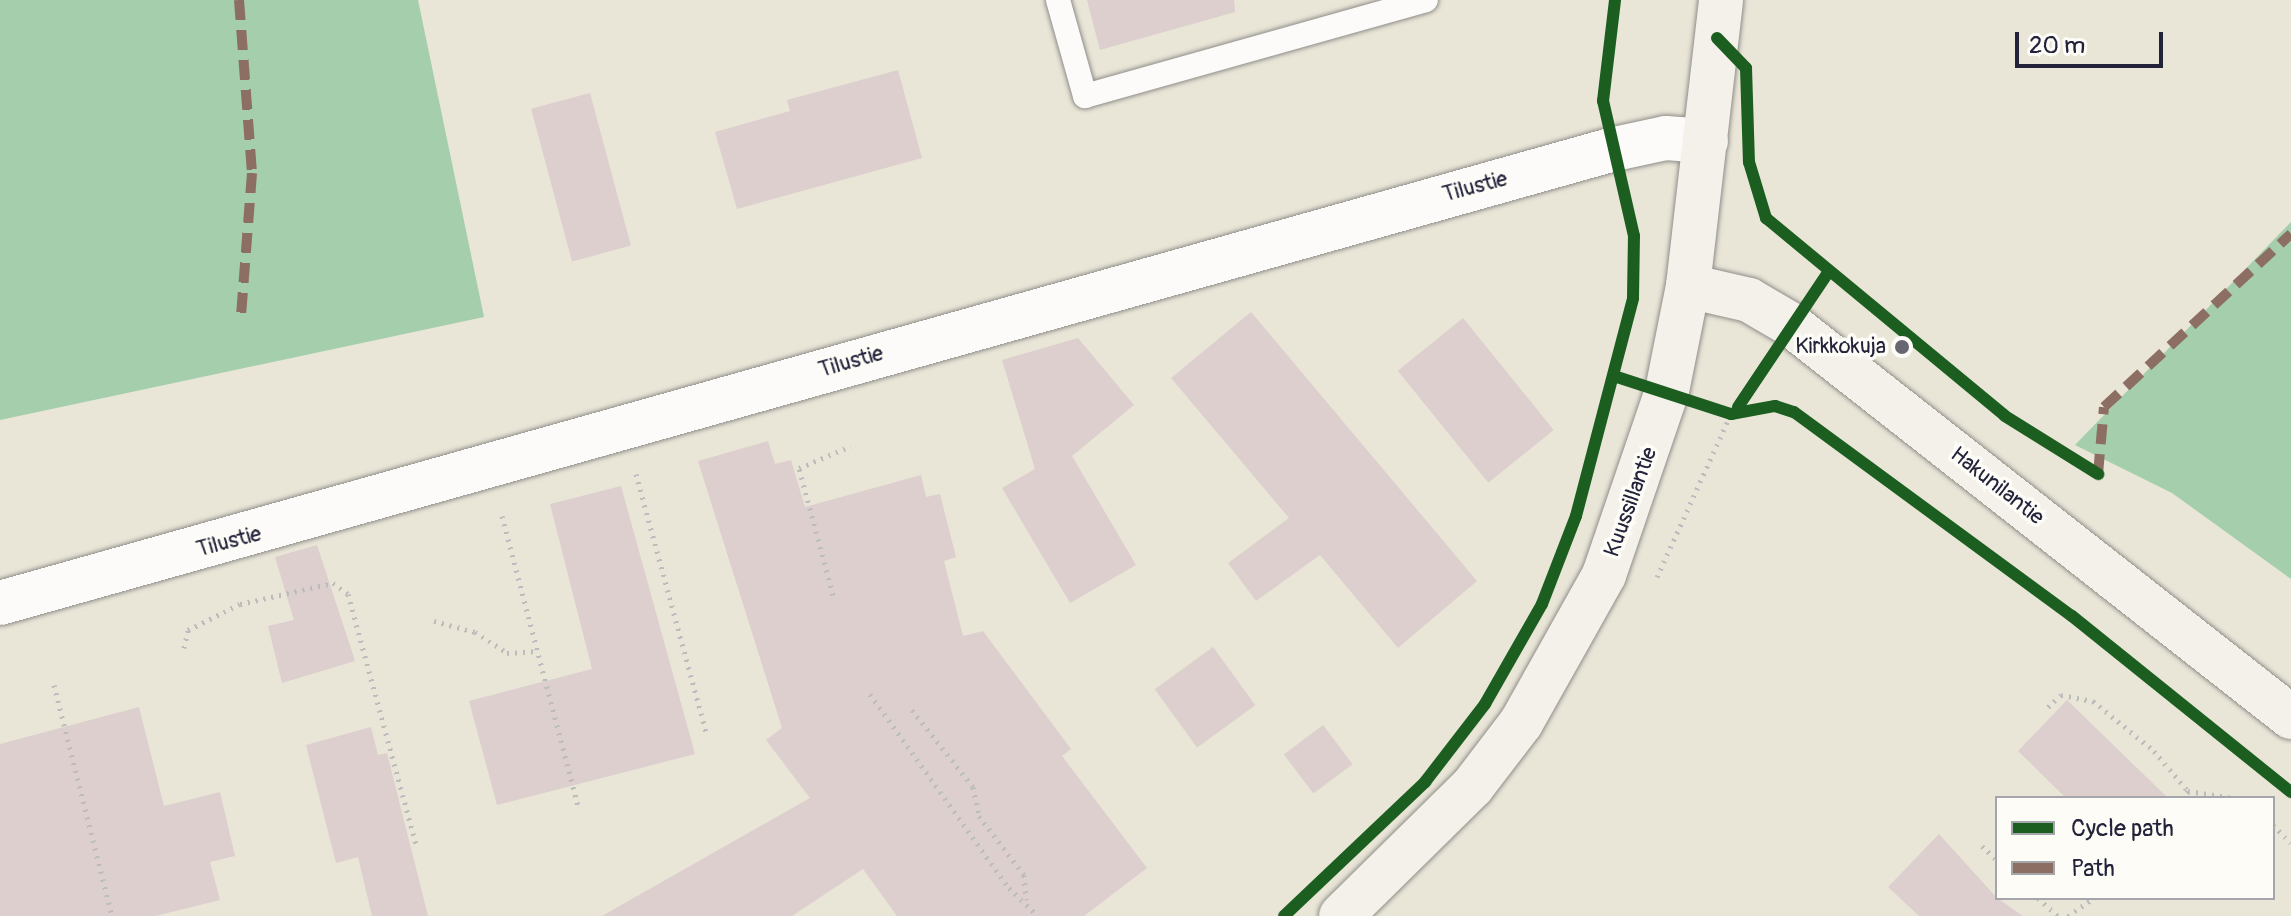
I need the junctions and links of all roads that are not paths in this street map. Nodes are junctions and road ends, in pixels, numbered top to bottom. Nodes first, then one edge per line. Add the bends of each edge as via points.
1 (1058, 0) edge
2 (1426, 0) edge
3 (1721, 0) edge
4 (1706, 141) junction
5 (1688, 286) junction
6 (0, 603) edge
7 (2291, 717) edge
8 (1341, 916) edge

1 - 2 lane via 1085,96
3 - 4 main road, Kuussillantie
4 - 5 main road, Kuussillantie
4 - 6 street, Tilustie via 1666,138 1610,150
5 - 7 main road, Hakunilantie via 1749,300 1790,324
5 - 8 main road, Kuussillantie via 1667,391 1604,575 1521,723 1472,787

